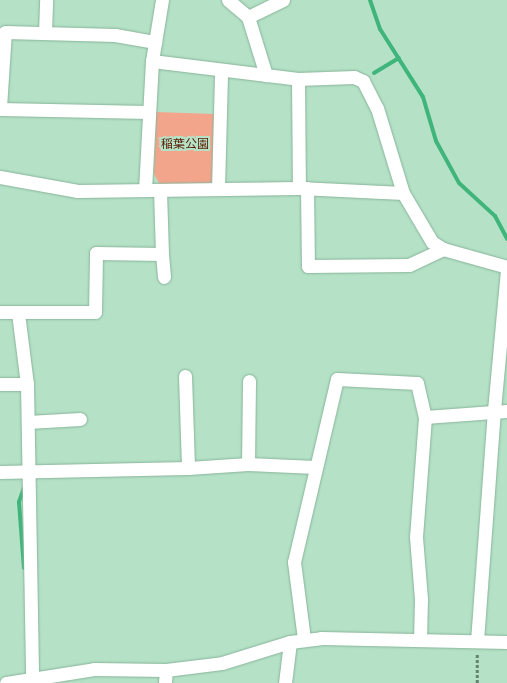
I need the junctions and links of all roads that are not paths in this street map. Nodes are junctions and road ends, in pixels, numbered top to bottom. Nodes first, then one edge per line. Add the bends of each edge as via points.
1 (46, 0) edge
2 (162, 0) edge
3 (228, 0) edge
4 (283, 0) edge
5 (248, 16) junction
6 (45, 33) junction
7 (155, 42) junction
8 (152, 61) junction
9 (221, 71) junction
10 (266, 75) junction
11 (298, 80) junction
12 (0, 108) edge
13 (148, 112) junction
14 (0, 178) edge
15 (303, 188) junction
16 (218, 189) junction
17 (145, 190) junction
18 (160, 190) junction
19 (403, 193) junction
20 (443, 249) junction
21 (162, 254) junction
22 (507, 268) edge
23 (507, 271) edge
24 (164, 277) dead end
25 (0, 312) edge
26 (18, 313) junction
27 (185, 376) dead end
28 (249, 381) dead end
29 (0, 384) edge
30 (27, 384) junction
31 (494, 410) junction
32 (507, 411) edge
33 (425, 417) junction
34 (80, 418) dead end
35 (28, 422) junction
36 (248, 464) junction
37 (315, 467) junction
38 (188, 468) junction
39 (0, 472) edge
40 (30, 473) junction
41 (304, 639) junction
42 (420, 640) junction
43 (477, 641) junction
44 (290, 642) junction
45 (507, 642) edge
46 (166, 670) junction
47 (32, 677) junction
48 (59, 679) edge
49 (6, 683) edge
50 (165, 683) edge
51 (285, 683) edge

1 - 6 street
2 - 7 street
3 - 5 street
4 - 5 street
5 - 10 street
6 - 7 street via 116,35
6 - 12 street via 5,32
7 - 8 street
8 - 9 street
8 - 13 street
9 - 10 street
9 - 16 street
10 - 11 street
11 - 15 street
11 - 19 street via 354,77 363,81 377,108
12 - 13 street
13 - 17 street
14 - 17 street via 78,191
15 - 16 street
15 - 19 street
15 - 20 street via 308,266 409,265
16 - 18 street
17 - 18 street
18 - 21 street
19 - 20 street via 432,242
20 - 22 street
21 - 24 street
21 - 26 street via 96,253 96,312
23 - 31 street
25 - 26 street
26 - 30 street
27 - 38 street
28 - 36 street
29 - 30 street
30 - 35 street
31 - 32 street
31 - 33 street via 471,415
31 - 43 street
33 - 37 street via 417,382 337,379
33 - 42 street via 416,537 421,598
34 - 35 street
35 - 40 street
36 - 37 street
36 - 38 street
37 - 41 street via 294,562
38 - 40 street
39 - 40 street
40 - 47 street via 28,537
41 - 42 street
41 - 44 street
42 - 43 street
43 - 45 street
44 - 46 street via 222,663
44 - 51 street
46 - 48 street via 94,669
46 - 50 street
47 - 48 street
47 - 49 street

